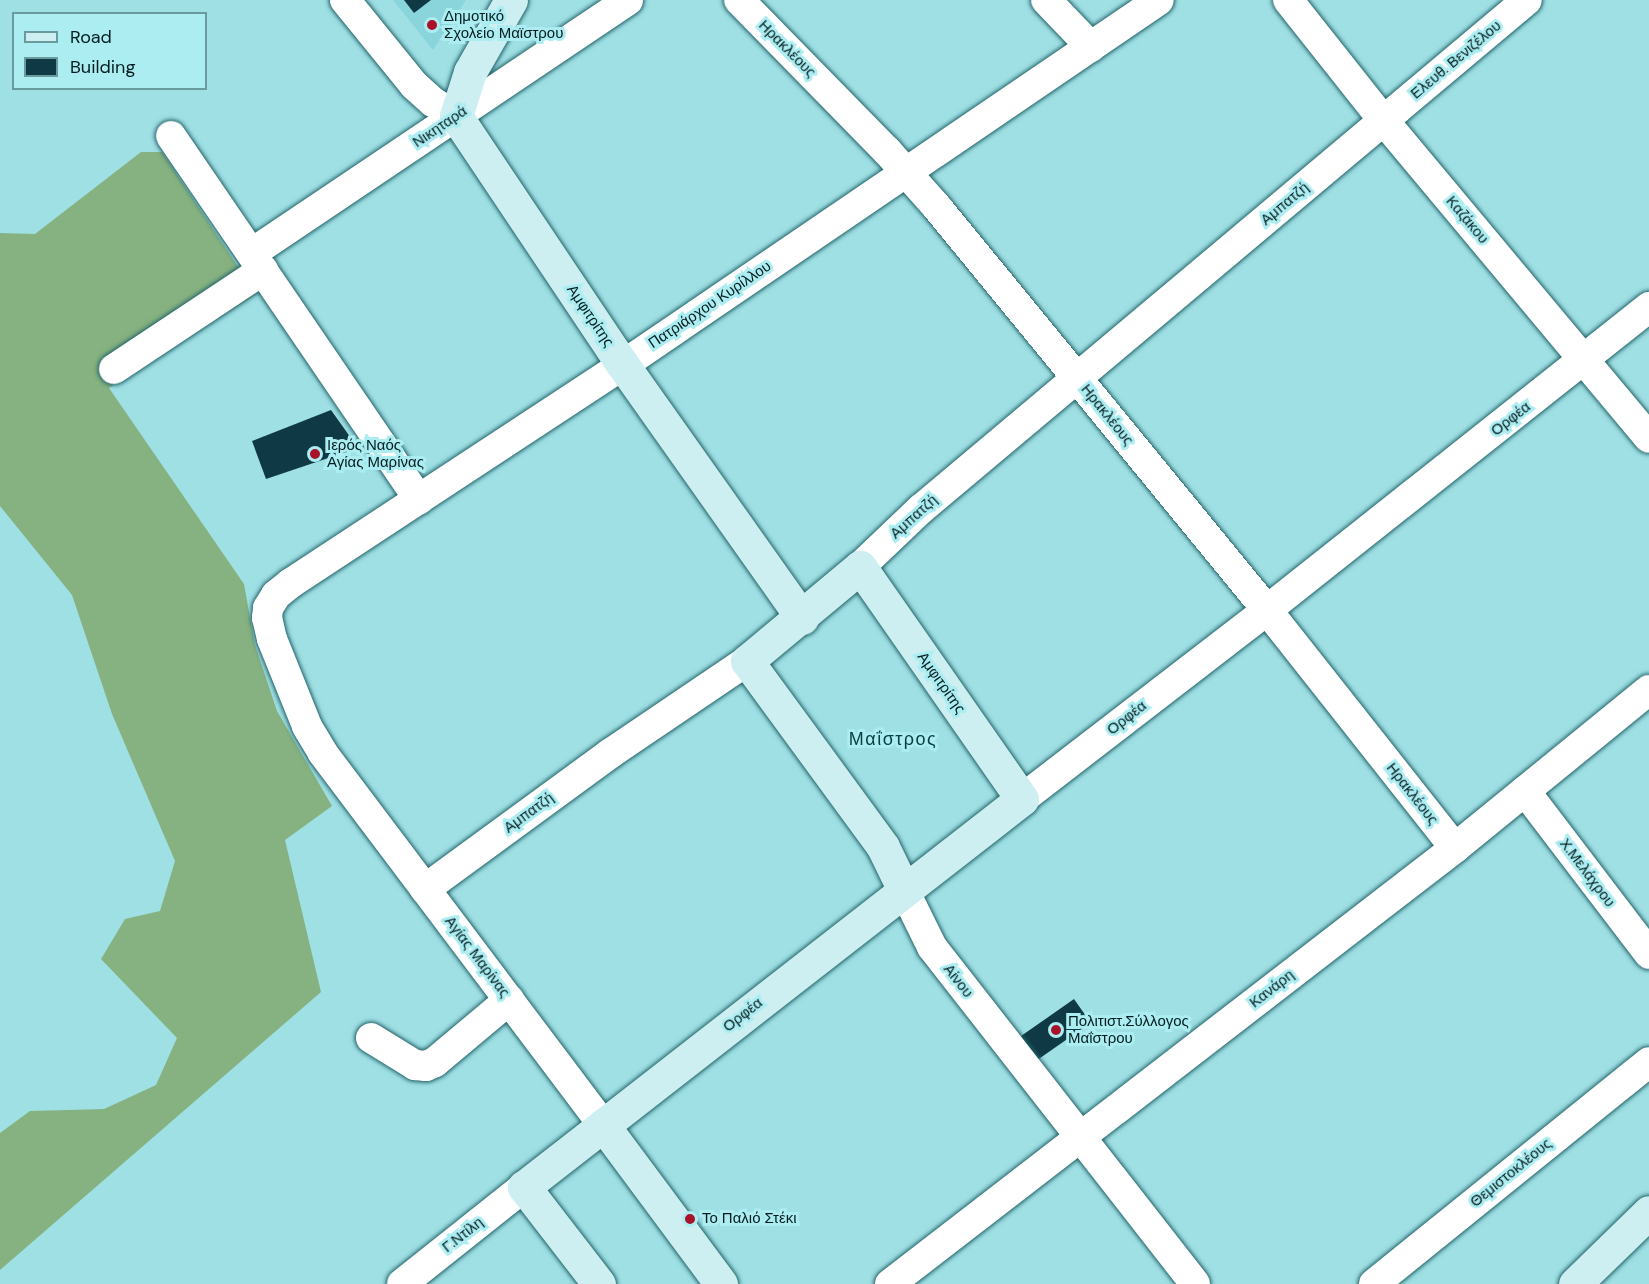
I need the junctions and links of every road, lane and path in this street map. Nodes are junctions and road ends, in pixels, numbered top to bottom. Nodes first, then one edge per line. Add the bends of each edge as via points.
1 (345, 0) edge
2 (511, 0) edge
3 (628, 0) edge
4 (739, 0) edge
5 (1046, 0) edge
6 (1159, 0) edge
7 (1288, 0) edge
8 (1527, 0) edge
9 (1091, 46) junction
10 (456, 116) junction
11 (1384, 121) junction
12 (171, 136) dead end
13 (905, 171) junction
14 (257, 261) junction
15 (1649, 308) edge
16 (1584, 361) junction
17 (623, 365) junction
18 (114, 369) dead end
19 (1077, 379) junction
20 (1649, 438) edge
21 (419, 500) junction
22 (860, 567) junction
23 (1267, 610) junction
24 (267, 612) joint
25 (801, 618) junction
26 (747, 661) junction
27 (1649, 690) edge
28 (1525, 791) junction
29 (1022, 799) junction
30 (1455, 848) junction
31 (425, 889) junction
32 (904, 890) junction
33 (1649, 954) edge
34 (509, 1000) junction
35 (371, 1038) dead end
36 (1649, 1062) edge
37 (603, 1125) junction
38 (1081, 1137) junction
39 (524, 1187) junction
40 (1649, 1212) edge
41 (402, 1284) edge
42 (599, 1284) edge
43 (721, 1284) edge
44 (890, 1284) edge
45 (1196, 1284) edge
46 (1374, 1284) edge
47 (1575, 1284) edge

1 - 10 street via 414,85
2 - 10 street via 470,72
3 - 10 street, Νικηταρά
4 - 13 street, Ηρακλέους
5 - 9 street
6 - 9 street, Πατριάρχου Κυρίλλου
7 - 11 street, Καζάκου
8 - 11 street, Ελευθ. Βενιζέλου
9 - 13 street, Πατριάρχου Κυρίλλου
10 - 14 street, Νικηταρά
10 - 17 street, Αμφιτρίτης
11 - 16 street, Καζάκου
11 - 19 street, Αμπατζή
12 - 14 street
13 - 17 street, Πατριάρχου Κυρίλλου
13 - 19 street, Ηρακλέους
14 - 18 street, Νικηταρά
14 - 21 street
15 - 16 street, Ορφέα
16 - 20 street, Καζάκου
16 - 23 street, Ορφέα
17 - 21 street, Πατριάρχου Κυρίλλου
17 - 25 street, Αμφιτρίτης
19 - 22 street, Αμπατζή via 921,509
19 - 23 street, Ηρακλέους
21 - 24 street, Πατριάρχου Κυρίλλου via 291,583 276,595
22 - 25 street, Αμπατζή
22 - 29 street, Αμφιτρίτης
23 - 29 street, Ορφέα
23 - 30 street, Ηρακλέους
24 - 31 street, Αγίας Μαρίνας via 272,639 307,726
25 - 26 street, Αμπατζή
26 - 31 street, Αμπατζή via 611,753
26 - 32 street, Αίνου via 883,847
27 - 28 street, Κανάρη
28 - 30 street, Κανάρη
28 - 33 street, Χ.Μελάχρου
29 - 32 street, Ορφέα
30 - 38 street, Κανάρη
31 - 34 street, Αγίας Μαρίνας
32 - 37 street, Ορφέα
32 - 38 street, Αίνου via 932,947
34 - 35 street via 426,1066 415,1065
34 - 37 street, Αγίας Μαρίνας
36 - 46 street, Θεμιστοκλέους
37 - 39 street, Ορφέα
37 - 43 street, Αγίας Μαρίνας
38 - 44 street, Κανάρη
38 - 45 street, Αίνου
39 - 41 street, Γ.Ντίλη
39 - 42 street
40 - 47 street

